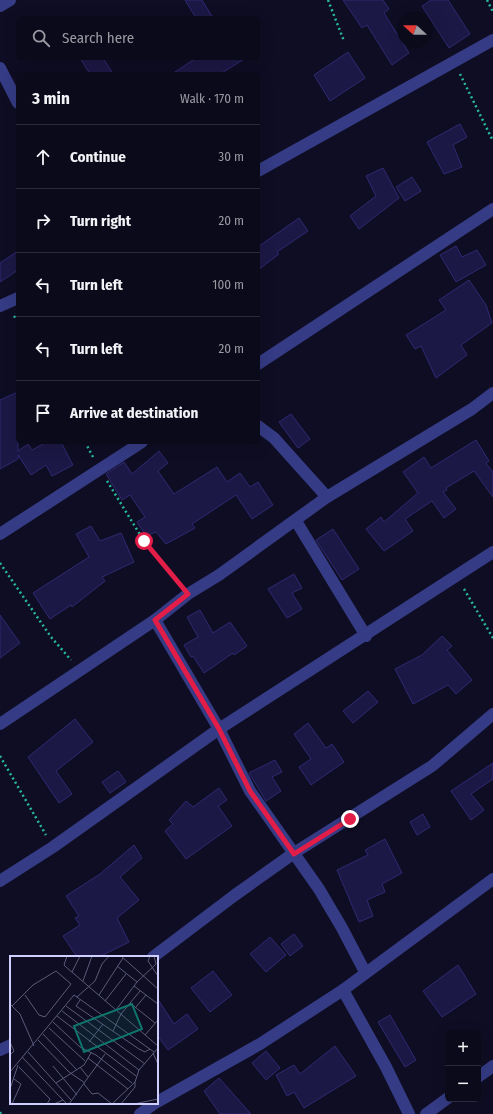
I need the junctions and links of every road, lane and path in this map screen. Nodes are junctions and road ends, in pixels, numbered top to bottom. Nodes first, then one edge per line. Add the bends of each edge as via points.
1 (10, 0) edge
2 (328, 0) edge
3 (487, 0) edge
4 (0, 6) edge
5 (493, 12) edge
6 (493, 40) edge
7 (344, 41) dead end
8 (454, 63) junction
9 (0, 68) edge
10 (16, 99) edge
11 (493, 141) edge
12 (260, 170) edge
13 (493, 209) edge
14 (16, 299) edge
15 (0, 306) edge
16 (260, 363) edge
17 (493, 393) edge
18 (260, 428) edge
19 (86, 444) edge
20 (139, 444) edge
21 (100, 470) junction
22 (327, 497) junction
23 (296, 521) junction
24 (0, 534) edge
25 (493, 552) edge
26 (0, 563) edge
27 (457, 577) junction
28 (188, 594) junction
29 (155, 620) junction
30 (366, 636) junction
31 (493, 638) edge
32 (80, 671) junction
33 (493, 714) edge
34 (0, 724) edge
35 (219, 729) junction
36 (0, 756) edge
37 (53, 847) junction
38 (294, 854) junction
39 (493, 879) edge
40 (0, 881) edge
41 (154, 956) edge
42 (365, 972) junction
43 (343, 990) junction
44 (10, 1045) edge
45 (0, 1050) edge
46 (493, 1066) edge
47 (481, 1075) edge
48 (445, 1100) edge
49 (158, 1101) edge
50 (153, 1104) edge
51 (140, 1114) edge
52 (408, 1114) edge
53 (426, 1114) edge

1 - 4 street
2 - 7 path
3 - 5 path
6 - 8 street
8 - 11 path
8 - 12 street
9 - 10 street
13 - 16 street
14 - 15 street
17 - 22 street via 472,409
18 - 22 street via 274,438
19 - 21 path
20 - 21 street
21 - 24 street
21 - 28 path via 144,541
22 - 23 street
23 - 28 street
23 - 30 street
25 - 27 street
26 - 32 path via 51,637
27 - 30 street
27 - 31 path
28 - 29 street
29 - 32 street
29 - 35 street
30 - 35 street
32 - 34 street
33 - 38 street via 432,766
35 - 37 street
35 - 38 street via 250,791
36 - 37 path
37 - 40 street
38 - 41 street via 234,895
38 - 42 street via 319,889
39 - 42 street
42 - 43 street
43 - 49 street via 260,1044
43 - 52 street via 386,1067
44 - 45 street
46 - 47 street
48 - 53 street
50 - 51 street

